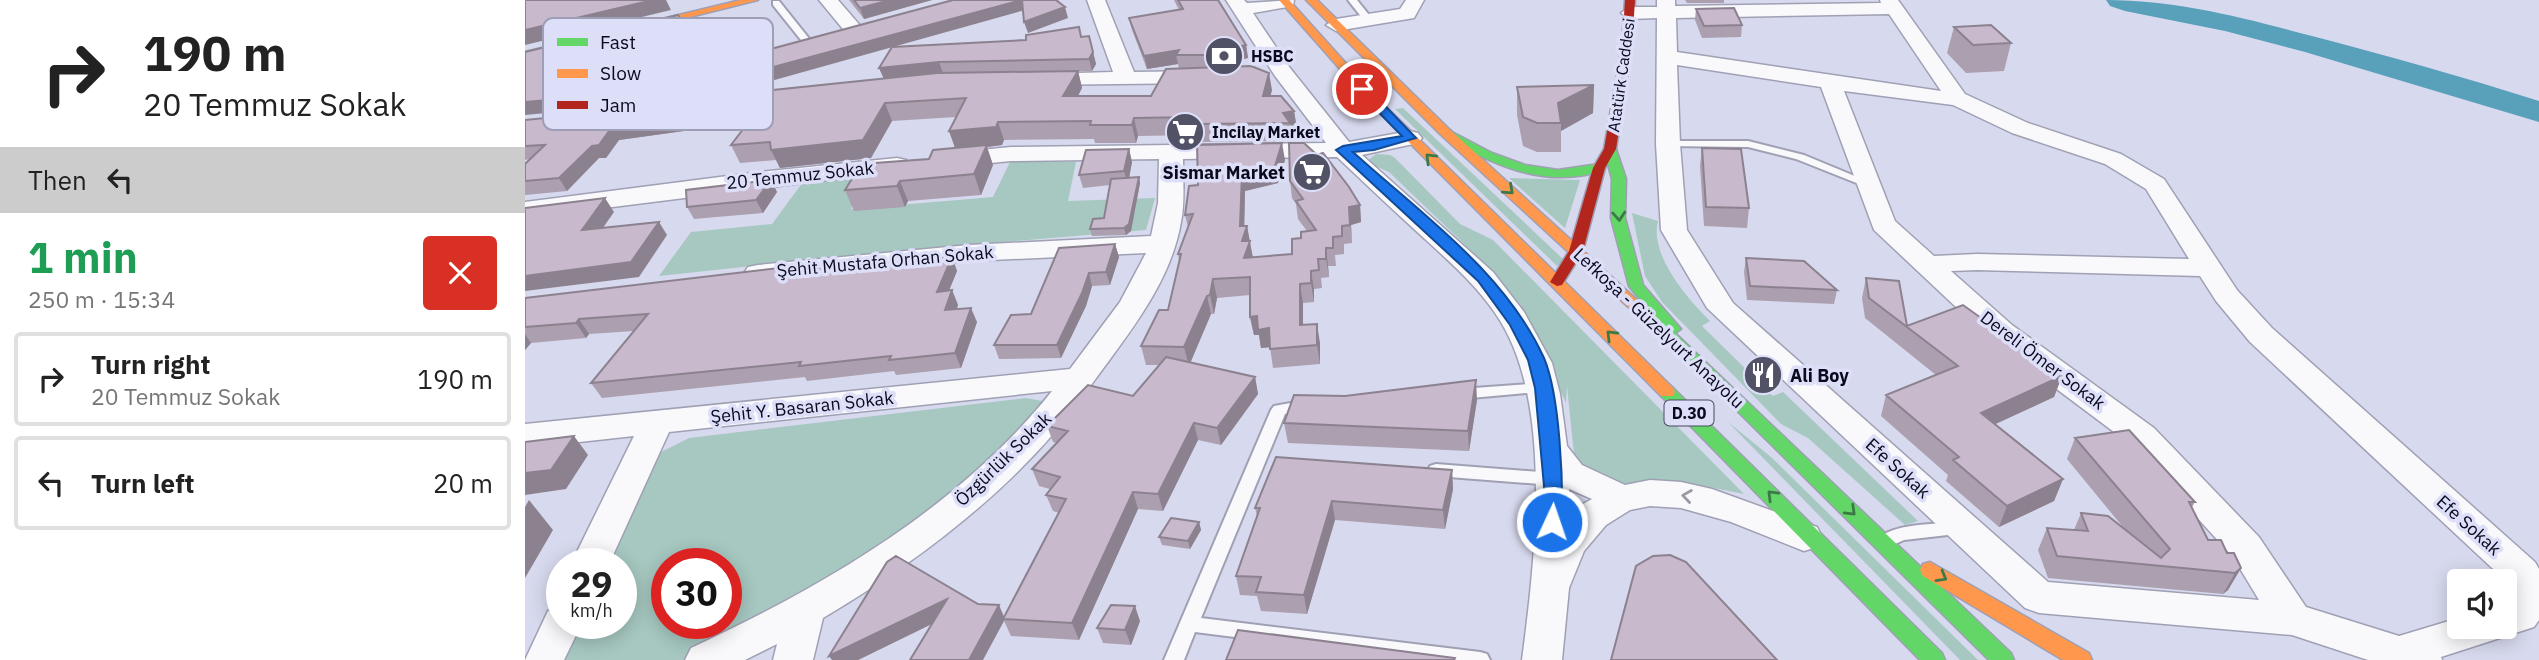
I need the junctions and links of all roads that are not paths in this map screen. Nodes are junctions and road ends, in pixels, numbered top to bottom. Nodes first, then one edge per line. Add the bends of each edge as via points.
1 (753, 0) edge
2 (828, 0) edge
3 (1096, 0) edge
4 (1311, 0) edge
5 (1352, 0) edge
6 (1415, 0) edge
7 (1285, 1) edge
8 (776, 3) dead end
9 (1892, 4) edge
10 (1238, 5) edge
11 (1630, 6) edge
12 (1665, 6) edge
13 (678, 18) edge
14 (1377, 19) junction
15 (878, 23) edge
16 (1336, 25) junction
17 (854, 30) junction
18 (808, 43) junction
19 (782, 50) edge
20 (543, 51) edge
21 (525, 55) edge
22 (1668, 57) junction
23 (1221, 77) edge
24 (1126, 78) junction
25 (1021, 80) edge
26 (1829, 81) junction
27 (826, 94) edge
28 (1957, 99) junction
29 (773, 100) edge
30 (1444, 131) junction
31 (1410, 138) junction
32 (1668, 144) junction
33 (1610, 149) junction
34 (1343, 150) junction
35 (1171, 153) junction
36 (1599, 168) junction
37 (1868, 184) junction
38 (525, 209) edge
39 (1162, 244) junction
40 (1577, 251) junction
41 (1929, 264) junction
42 (2210, 268) junction
43 (733, 276) edge
44 (1557, 282) junction
45 (1080, 378) junction
46 (1715, 379) junction
47 (1543, 388) junction
48 (1450, 395) edge
49 (1329, 404) edge
50 (657, 423) junction
51 (525, 436) edge
52 (1552, 464) junction
53 (1414, 468) edge
54 (1620, 498) junction
55 (1963, 528) junction
56 (1883, 543) junction
57 (1820, 544) junction
58 (598, 548) edge
59 (1551, 588) junction
60 (805, 611) junction
61 (2517, 617) edge
62 (2292, 619) junction
63 (1189, 624) junction
64 (554, 639) edge
65 (2453, 639) edge
66 (2412, 656) edge
67 (544, 660) edge
68 (705, 660) edge
69 (793, 660) edge
70 (1174, 660) edge
71 (1480, 660) edge
72 (1542, 660) edge
73 (1934, 660) edge
74 (2003, 660) edge
75 (2081, 660) edge

1 - 13 main road
2 - 17 street
3 - 24 street
4 - 16 main road, Lefkoşa - Güzelyurt Anayolu / D.30
5 - 14 lane via 1366,18
6 - 14 street via 1407,14
7 - 10 street
7 - 31 main road, Lefkoşa - Güzelyurt Anayolu / D.30
8 - 18 lane
9 - 12 street
9 - 28 street
10 - 34 street via 1271,73
11 - 12 street
11 - 33 main road, Atatürk Caddesi
12 - 22 street, Efe Sokak
14 - 16 street
15 - 17 street
16 - 30 main road, Lefkoşa - Güzelyurt Anayolu / D.30
17 - 18 street
18 - 19 street
20 - 21 main road
22 - 26 street
22 - 32 street, Efe Sokak
23 - 24 street
24 - 25 street
26 - 28 street
26 - 37 street, Dereli Ömer Sokak
27 - 29 street
28 - 42 street, Efe Sokak via 2020,128 2113,159 2155,184
30 - 36 main road via 1509,167 1561,174
30 -> 40 main road, Lefkoşa - Güzelyurt Anayolu / D.30
31 - 34 street, 20 Temmuz Sokak
44 -> 31 main road, Lefkoşa - Güzelyurt Anayolu / D.30
32 - 37 lane via 1748,144 1800,157
32 - 55 street, Efe Sokak via 1674,230 1722,308
33 - 36 main road, Atatürk Caddesi
33 -> 46 main road, Atatürk Caddesi via 1619,179 1618,218 1636,286
34 - 35 street, 20 Temmuz Sokak
34 - 47 street via 1500,297 1531,349
35 - 38 street, 20 Temmuz Sokak via 1011,154
35 - 39 street, Özgürlük Sokak via 1171,207
36 - 40 main road, Atatürk Caddesi
37 - 41 street, Dereli Ömer Sokak via 1883,224
39 - 43 street, Şehit Mustafa Orhan Sokak via 969,253
39 - 45 street, Özgürlük Sokak via 1128,311
40 - 44 main road, Atatürk Caddesi
40 - 46 main road, Lefkoşa - Güzelyurt Anayolu / D.30
41 - 42 street
41 - 62 street, Dereli Ömer Sokak via 2001,332 2142,436 2246,547
42 - 61 street, Efe Sokak via 2226,295 2261,335 2522,573 2533,597
57 -> 44 main road, Lefkoşa - Güzelyurt Anayolu / D.30
45 - 50 street, Şehit Y. Basaran Sokak
45 - 60 street, Özgürlük Sokak via 1037,432 959,502 886,558
46 -> 56 main road, Lefkoşa - Güzelyurt Anayolu / D.30
47 - 48 lane
47 - 52 street
49 - 63 lane via 1279,410 1267,457
50 - 51 street, Şehit Y. Basaran Sokak
50 - 58 street
52 - 53 lane
52 - 54 street
52 - 59 street
57 -> 54 street via 1697,496 1658,492
54 - 59 street via 1596,513 1570,542
55 - 56 lane via 1932,528
55 - 62 street, Efe Sokak via 2039,597
56 - 74 main road, Lefkoşa - Güzelyurt Anayolu / D.30
56 -> 75 main road
57 - 73 main road, Lefkoşa - Güzelyurt Anayolu / D.30
59 - 72 street
60 - 68 street, Özgürlük Sokak
60 - 69 street
62 - 66 street, Efe Sokak
63 - 70 lane
63 - 71 lane
64 - 67 street
65 - 66 street, Efe Sokak

